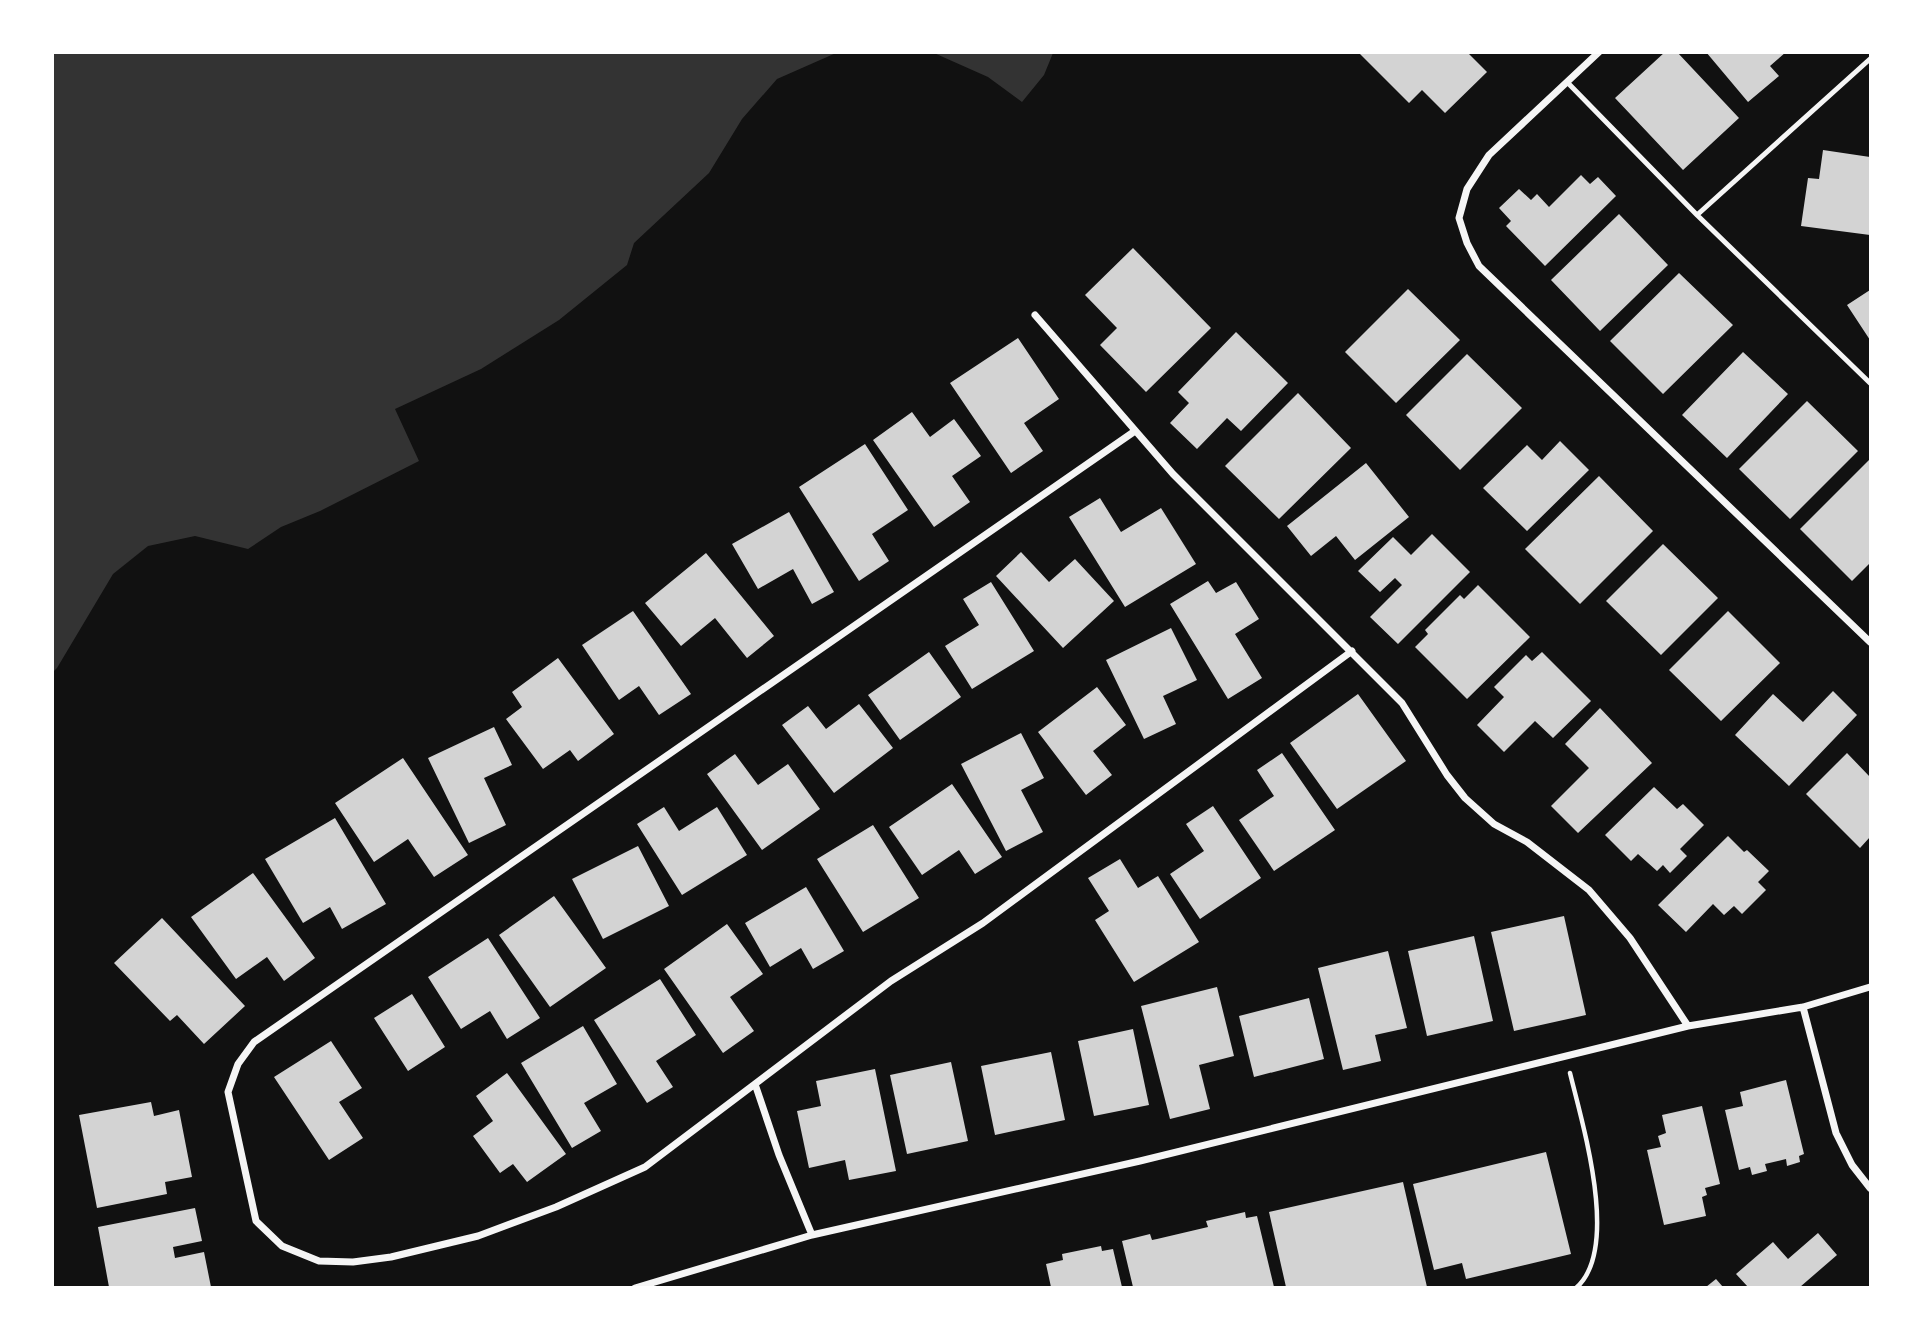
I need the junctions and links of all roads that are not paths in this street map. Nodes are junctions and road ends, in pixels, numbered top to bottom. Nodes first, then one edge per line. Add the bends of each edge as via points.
1 (1599, 52) edge
2 (1871, 59) edge
3 (1567, 82) junction
4 (1697, 215) junction
5 (1035, 315) dead end
6 (1871, 383) edge
7 (1135, 431) junction
8 (1871, 642) edge
9 (1352, 651) junction
10 (1871, 987) edge
11 (1803, 1007) junction
12 (1688, 1026) junction
13 (755, 1084) junction
14 (1871, 1188) edge
15 (812, 1235) junction
16 (635, 1287) edge

1 - 3 street
2 - 4 lane
3 - 4 lane
3 - 8 street via 1489,155 1467,188 1459,218 1479,266
4 - 6 lane
5 - 7 street
7 - 9 street via 1172,474
7 - 13 street via 254,1042 238,1064 228,1092 256,1222 282,1246 319,1261 353,1262 478,1237 556,1207 645,1167
9 - 12 street via 1402,703 1465,798 1494,824 1527,842 1589,890 1630,938
9 - 13 street via 983,923 891,981
10 - 11 street
11 - 12 street
11 - 14 street via 1836,1133
12 - 15 street via 1154,1158
13 - 15 street
15 - 16 street

